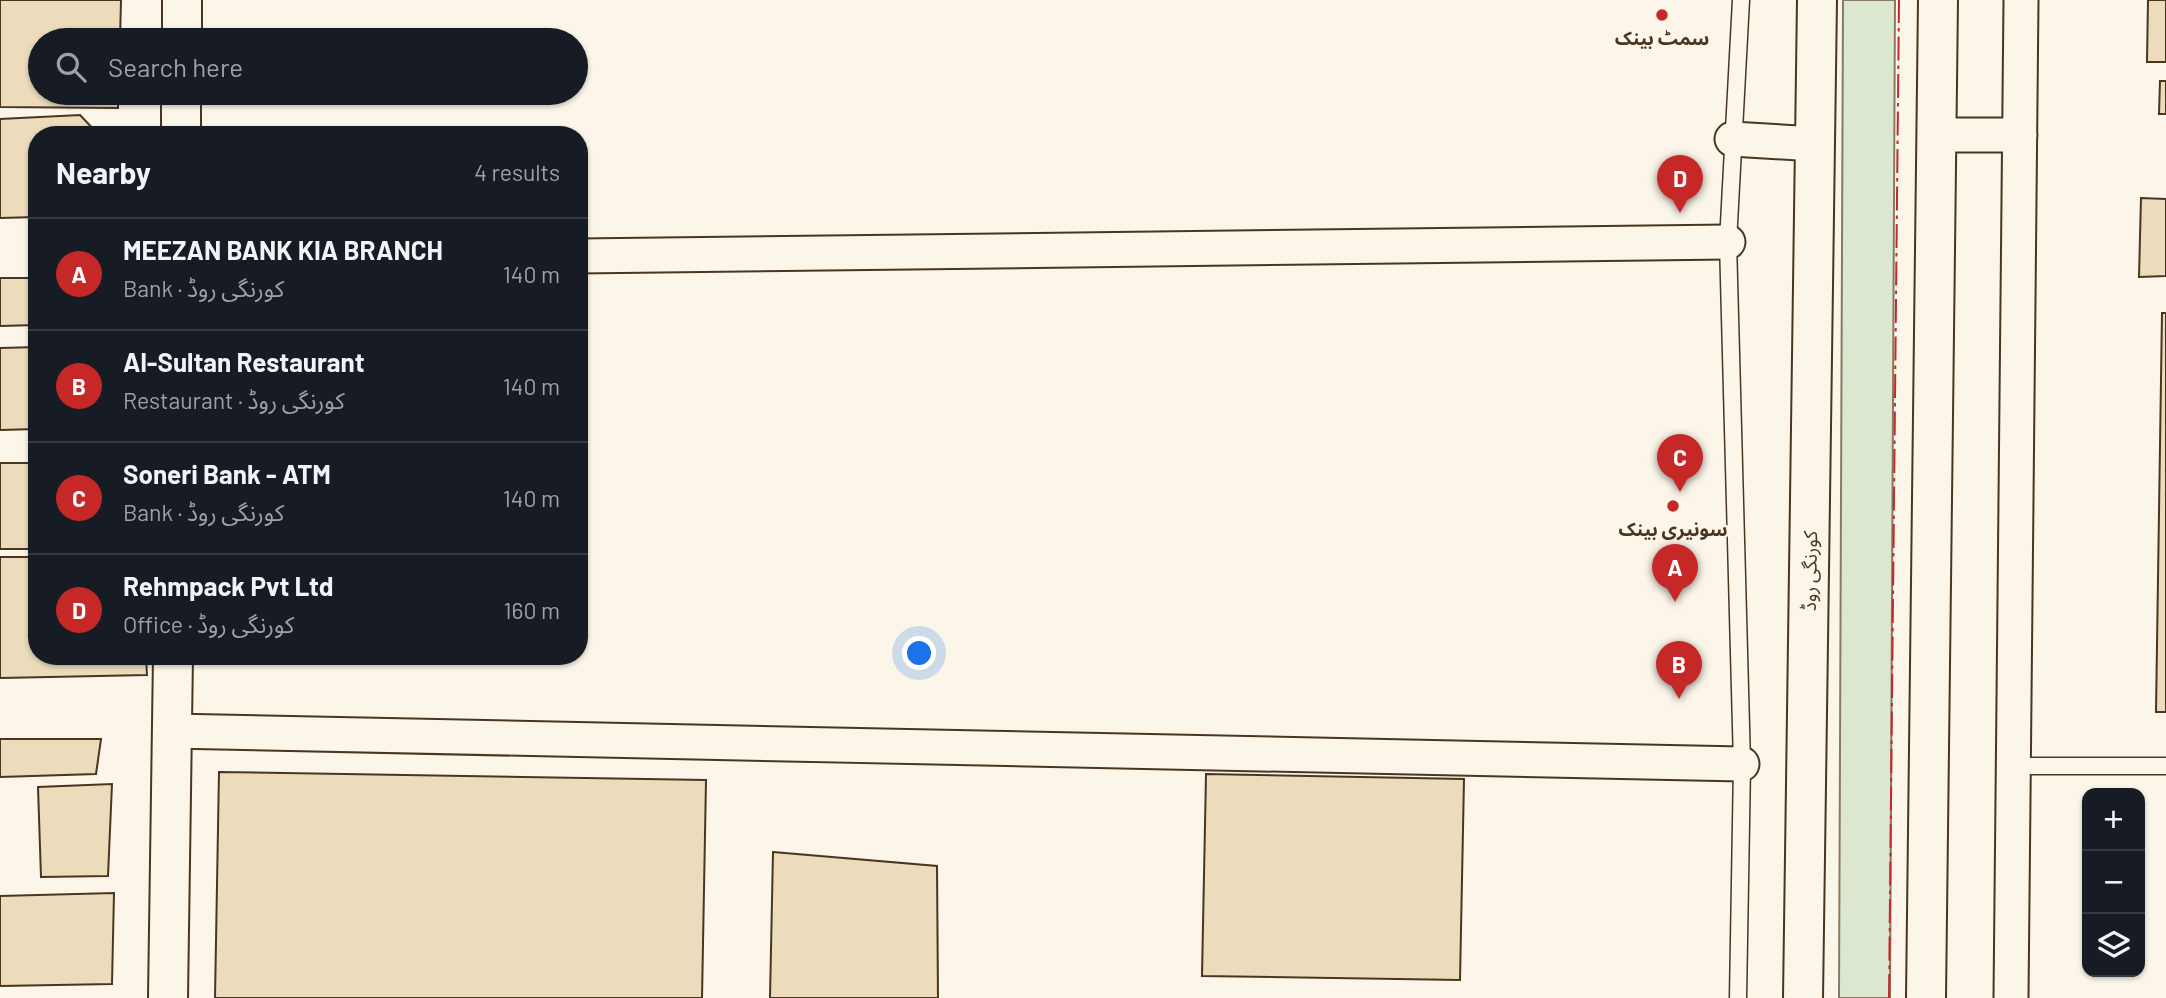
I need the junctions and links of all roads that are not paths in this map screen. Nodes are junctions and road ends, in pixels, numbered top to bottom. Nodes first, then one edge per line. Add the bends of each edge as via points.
1 (182, 0) edge
2 (1741, 0) edge
3 (1817, 0) edge
4 (1938, 0) edge
5 (2021, 0) edge
6 (182, 28) edge
7 (181, 105) edge
8 (180, 126) edge
9 (1935, 135) junction
10 (2020, 135) junction
11 (1731, 139) junction
12 (1815, 144) junction
13 (1728, 242) junction
14 (588, 256) edge
15 (173, 665) edge
16 (171, 732) junction
17 (1742, 764) junction
18 (2166, 765) edge
19 (2013, 766) junction
20 (168, 998) edge
21 (1738, 998) edge
22 (1803, 998) edge
23 (1926, 998) edge
24 (2011, 998) edge

1 - 6 main road
2 - 11 lane
3 - 12 main road, کورنگی روڈ
4 - 9 main road
5 - 10 street
7 - 8 main road
9 - 10 street
9 - 23 main road
10 - 19 street
11 - 12 street
11 - 13 lane
12 - 22 main road, کورنگی روڈ
13 - 14 street
13 - 17 lane
15 - 16 main road
16 - 17 street
16 - 20 main road
17 - 21 lane
18 - 19 lane
19 - 24 street

